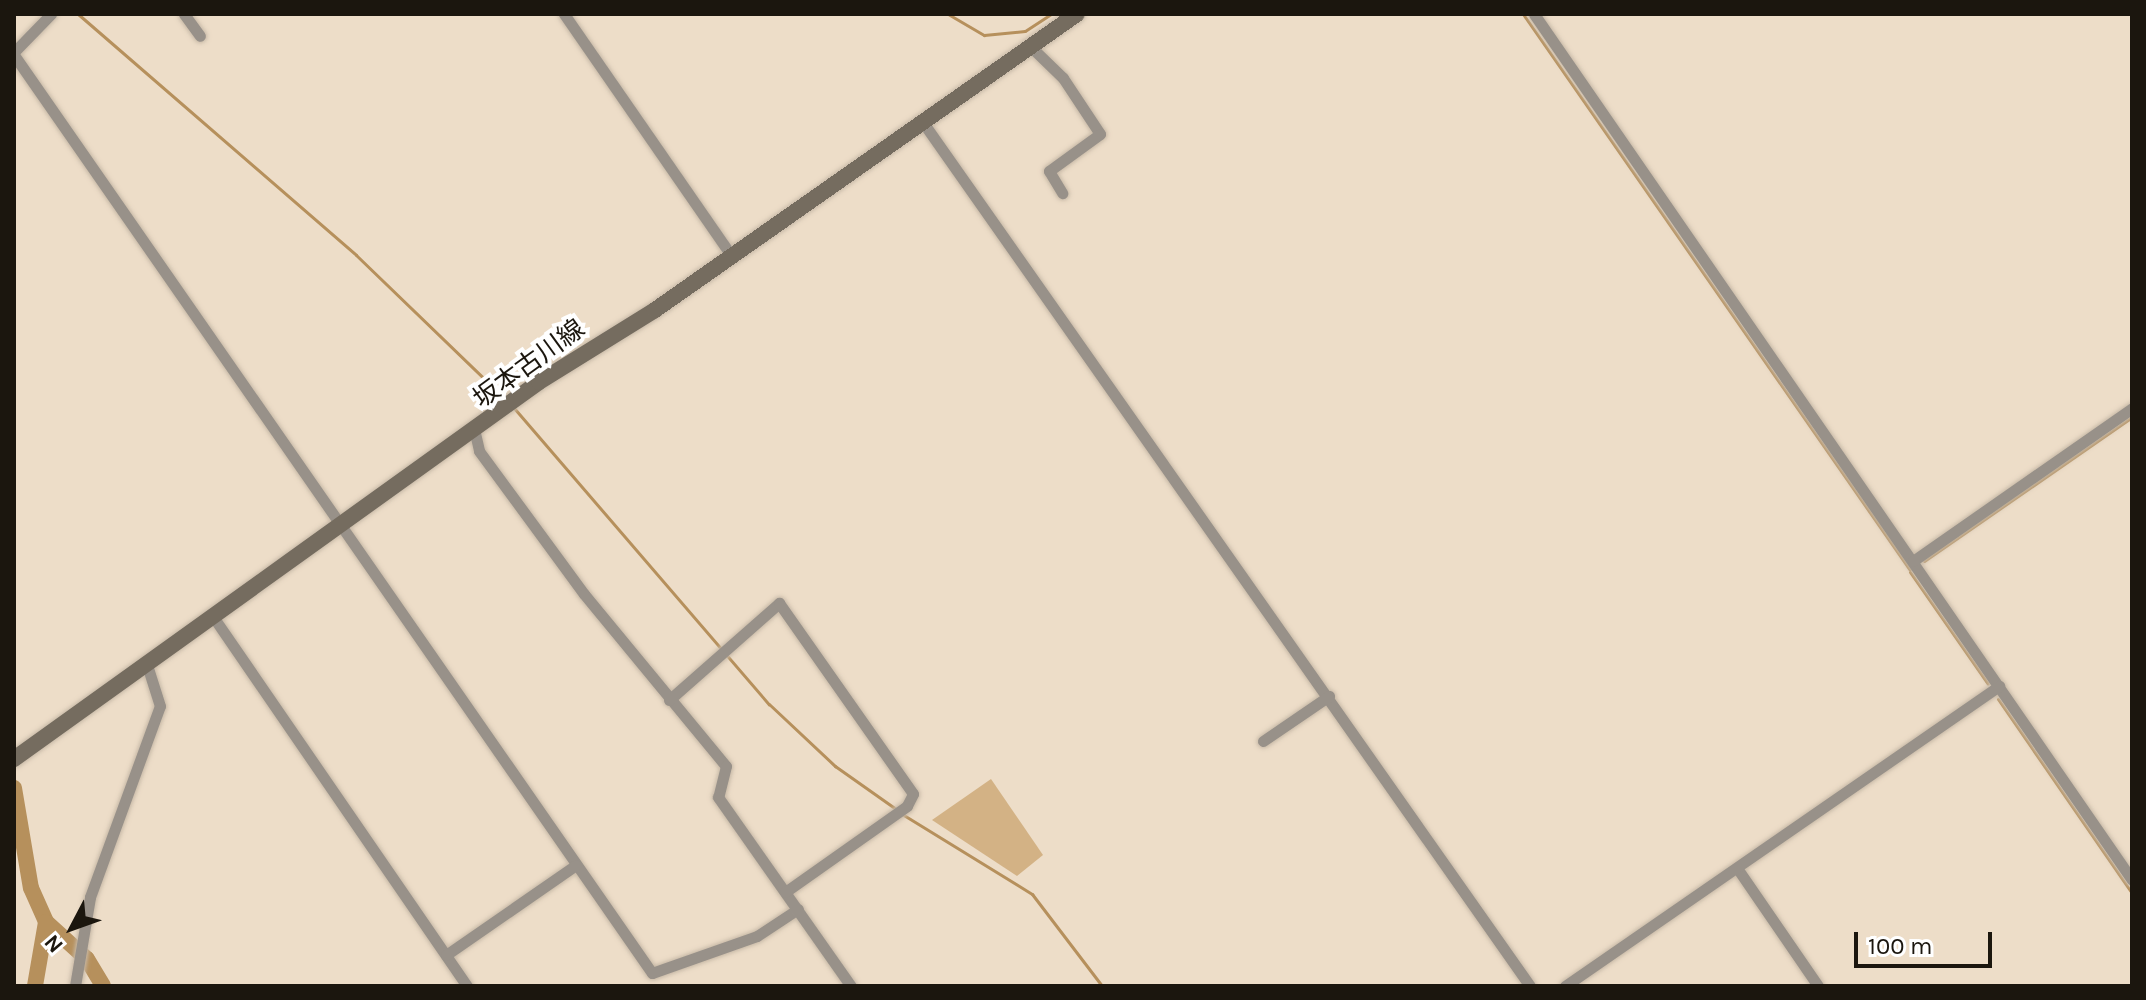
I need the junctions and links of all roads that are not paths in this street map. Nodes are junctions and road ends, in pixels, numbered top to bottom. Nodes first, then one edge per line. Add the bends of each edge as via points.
1 (51, 14) edge
2 (184, 14) edge
3 (564, 14) edge
4 (1077, 14) edge
5 (1534, 14) edge
6 (200, 36) dead end
7 (1030, 46) junction
8 (14, 54) edge
9 (922, 121) junction
10 (1062, 193) dead end
11 (731, 255) junction
12 (2132, 408) edge
13 (475, 433) junction
14 (342, 527) junction
15 (1913, 561) junction
16 (214, 618) junction
17 (147, 665) junction
18 (1999, 686) junction
19 (1329, 696) junction
20 (669, 700) junction
21 (1263, 741) dead end
22 (14, 759) edge
23 (576, 865) junction
24 (1737, 868) junction
25 (2132, 880) edge
26 (785, 892) junction
27 (798, 909) junction
28 (446, 955) junction
29 (75, 986) edge
30 (467, 986) edge
31 (851, 986) edge
32 (1530, 986) edge
33 (1565, 986) edge
34 (1818, 986) edge

1 - 8 street
2 - 6 street
3 - 11 street
4 - 7 main road, 坂本古川線
5 - 15 street
7 - 9 main road, 坂本古川線
7 - 10 street via 1063,78 1100,134 1048,173
8 - 14 street
9 - 11 main road, 坂本古川線
9 - 19 street
11 - 13 main road, 坂本古川線
12 - 15 street
13 - 14 main road, 坂本古川線
13 - 20 street via 479,451
14 - 16 main road, 坂本古川線
14 - 23 street
15 - 18 street
16 - 17 main road, 坂本古川線
16 - 28 street
17 - 22 main road, 坂本古川線
17 - 29 street via 160,706 90,897
18 - 24 street
18 - 25 street
19 - 21 street
19 - 32 street
20 - 26 street via 726,766 718,797
20 - 26 street via 779,603 913,794 907,806
23 - 27 street via 658,975 757,936
23 - 28 street
24 - 33 street
24 - 34 street
26 - 27 street
27 - 31 street
28 - 30 street

